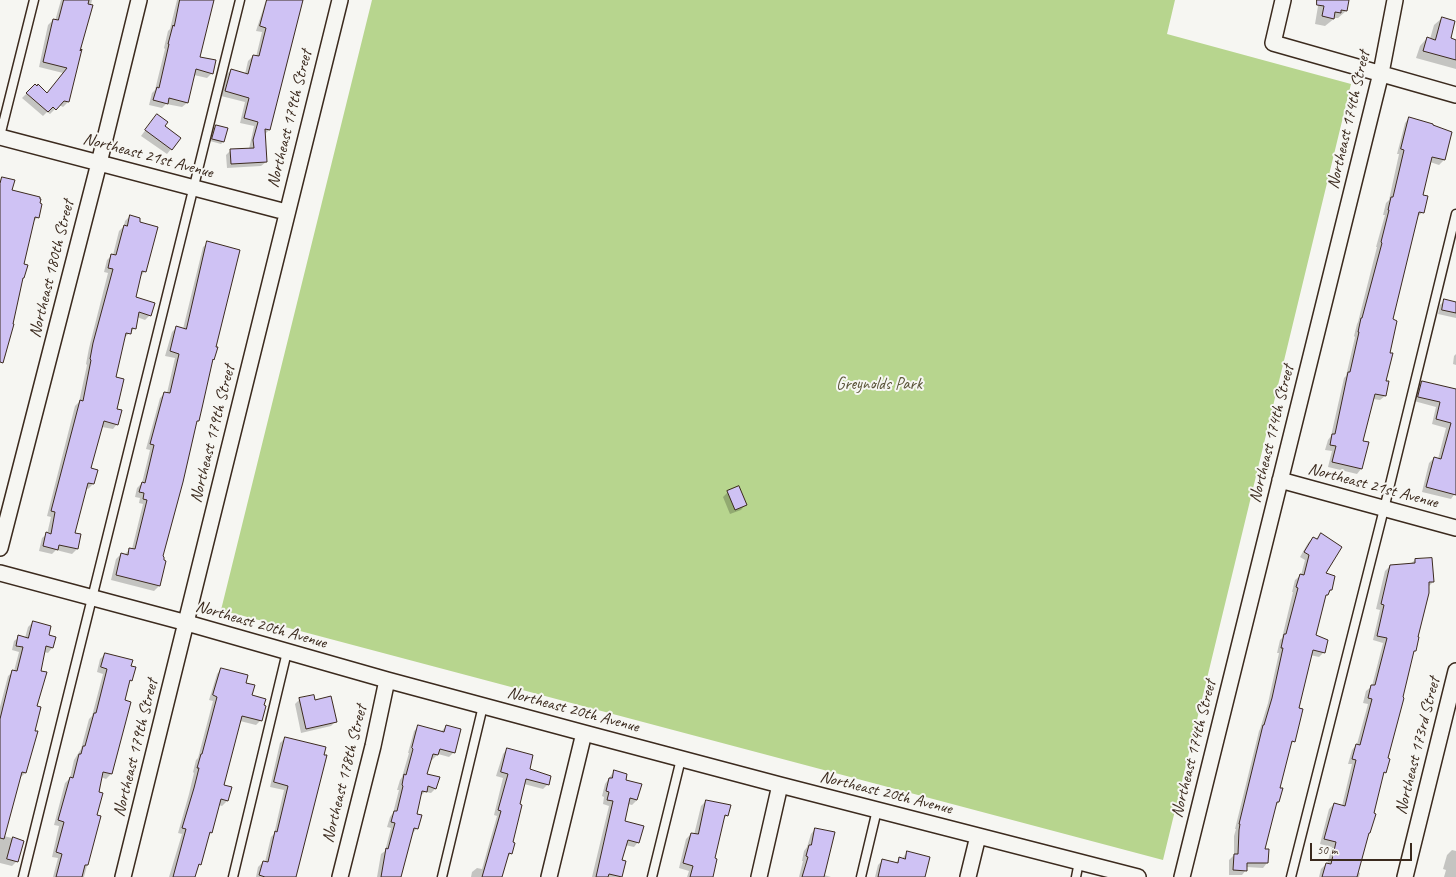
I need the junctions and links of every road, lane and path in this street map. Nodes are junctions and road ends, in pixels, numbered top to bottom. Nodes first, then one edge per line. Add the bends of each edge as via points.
1 (34, 0) edge
2 (139, 0) edge
3 (240, 0) edge
4 (340, 0) edge
5 (1283, 0) edge
6 (1395, 0) edge
7 (1381, 74) junction
8 (1456, 95) edge
9 (0, 136) edge
10 (99, 163) junction
11 (194, 188) junction
12 (286, 212) junction
13 (1456, 214) edge
14 (1280, 480) junction
15 (1384, 509) junction
16 (1456, 528) edge
17 (0, 548) edge
18 (0, 573) edge
19 (93, 598) junction
20 (187, 623) junction
21 (287, 652) junction
22 (1456, 670) edge
23 (387, 680) junction
24 (483, 706) junction
25 (584, 733) junction
26 (681, 759) junction
27 (780, 785) junction
28 (877, 810) junction
29 (978, 836) junction
30 (1079, 862) junction
31 (23, 877) edge
32 (123, 877) edge
33 (233, 877) edge
34 (340, 877) edge
35 (442, 877) edge
36 (549, 877) edge
37 (652, 877) edge
38 (758, 877) edge
39 (861, 877) edge
40 (968, 877) edge
41 (1076, 877) edge
42 (1138, 877) edge
43 (1182, 877) edge
44 (1291, 877) edge
45 (1405, 877) edge

1 - 9 lane
2 - 10 street, Northeast 180th Street
3 - 11 lane
4 - 12 street, Northeast 179th Street
5 - 7 street via 1273,44
6 - 7 street, Northeast 174th Street
7 - 8 street
7 - 14 street, Northeast 174th Street
9 - 10 street, Northeast 21st Avenue
10 - 11 street, Northeast 21st Avenue
10 - 17 street, Northeast 180th Street
11 - 12 street, Northeast 21st Avenue
11 - 19 lane
12 - 20 street, Northeast 179th Street
13 - 15 lane
14 - 15 street, Northeast 21st Avenue
14 - 43 street, Northeast 174th Street
15 - 16 street, Northeast 21st Avenue
15 - 44 lane
18 - 19 street, Northeast 20th Avenue
19 - 20 street, Northeast 20th Avenue
19 - 31 lane
20 - 21 street, Northeast 20th Avenue
20 - 32 street, Northeast 179th Street
21 - 23 street, Northeast 20th Avenue
21 - 33 lane
22 - 45 street, Northeast 173rd Street
23 - 24 street, Northeast 20th Avenue
23 - 34 street, Northeast 178th Street
24 - 25 street, Northeast 20th Avenue
24 - 35 lane
25 - 26 street, Northeast 20th Avenue
25 - 36 street
26 - 27 street, Northeast 20th Avenue
26 - 37 lane
27 - 28 street, Northeast 20th Avenue
27 - 38 street
28 - 29 street, Northeast 20th Avenue
28 - 39 lane
29 - 30 street, Northeast 20th Avenue
29 - 40 street
30 - 41 lane
30 - 42 street, Northeast 20th Avenue

